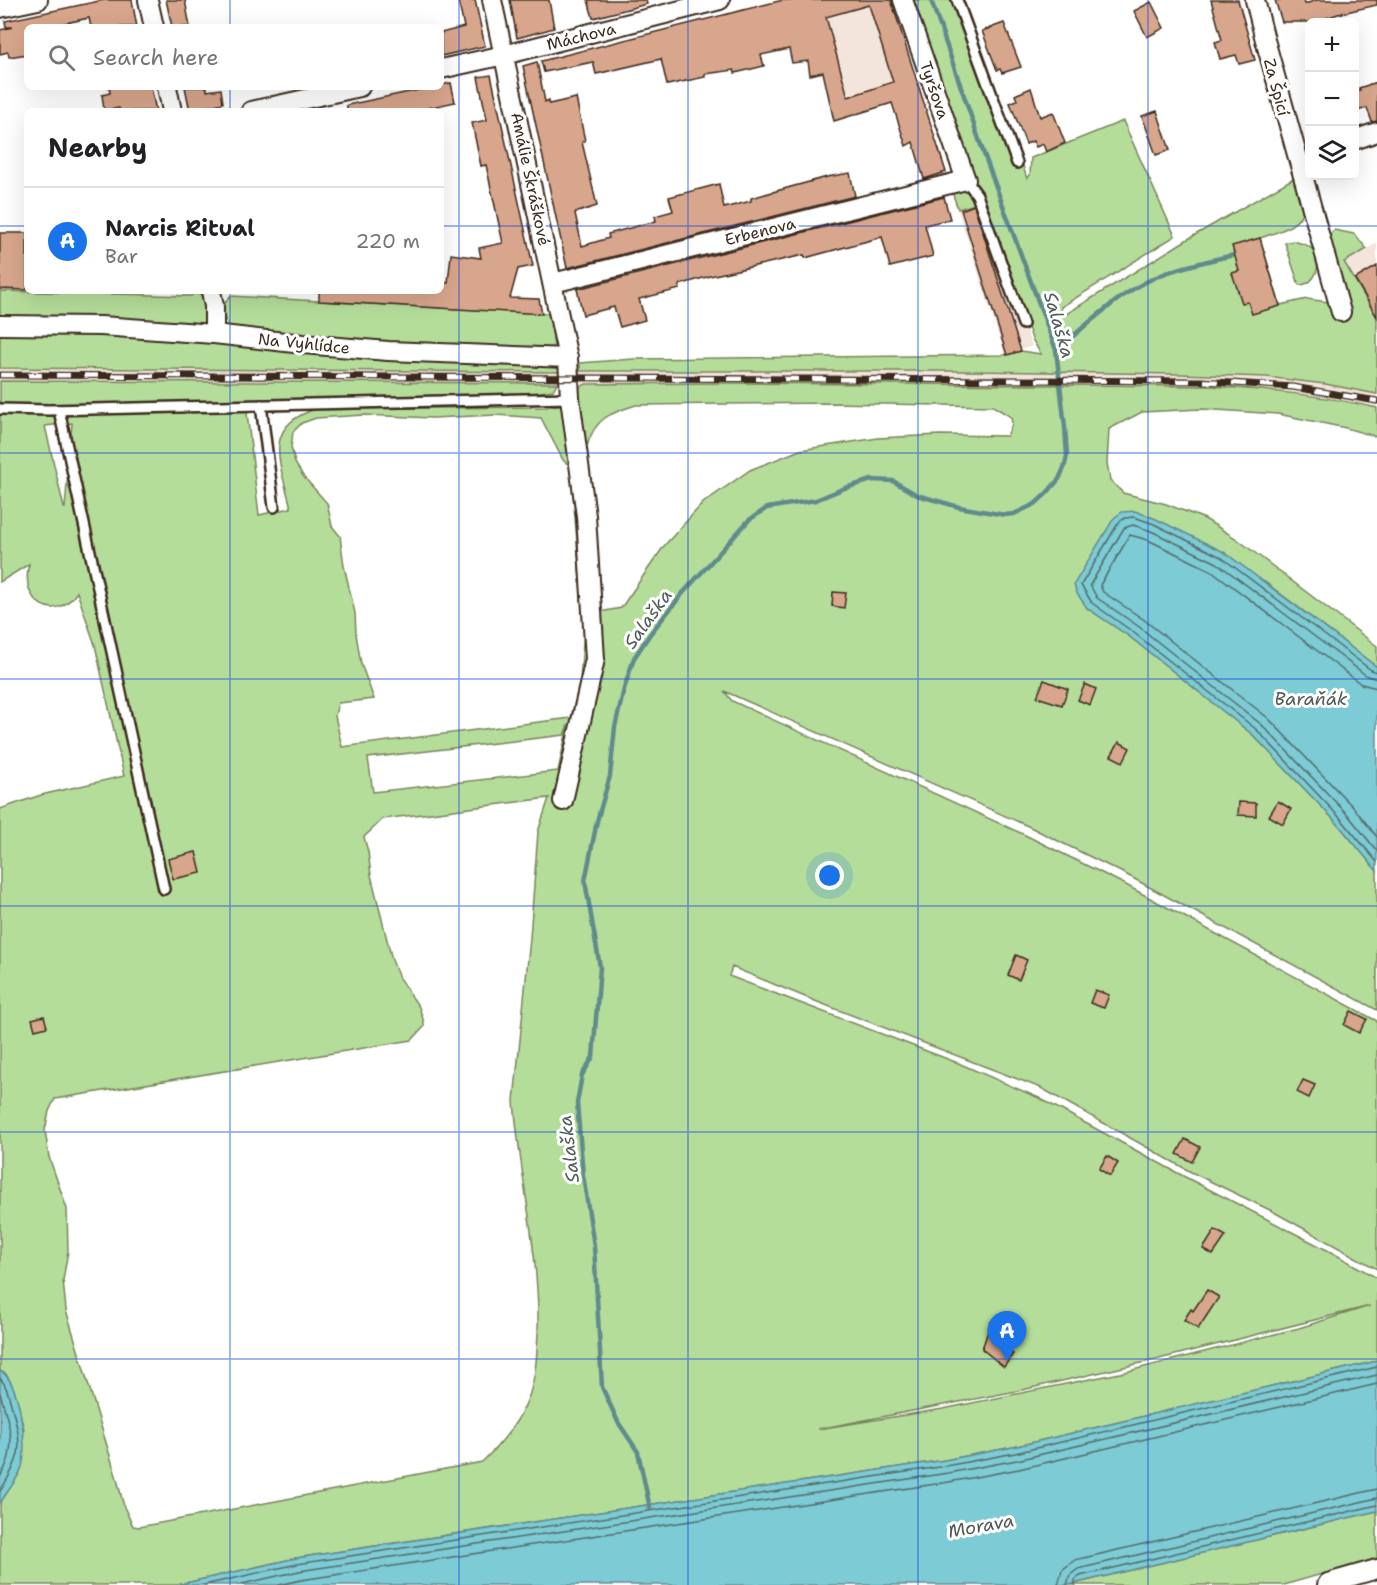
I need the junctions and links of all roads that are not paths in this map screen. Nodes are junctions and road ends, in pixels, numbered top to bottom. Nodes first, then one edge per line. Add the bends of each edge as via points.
1 (38, 0) edge
2 (148, 0) edge
3 (492, 0) edge
4 (720, 0) edge
5 (903, 0) edge
6 (957, 0) edge
7 (1255, 0) edge
8 (0, 9) edge
9 (153, 24) edge
10 (504, 55) junction
11 (444, 68) edge
12 (168, 90) edge
13 (346, 90) edge
14 (171, 108) edge
15 (265, 108) edge
16 (1377, 132) edge
17 (1359, 138) edge
18 (1303, 158) edge
19 (1017, 164) dead end
20 (966, 180) junction
21 (553, 283) junction
22 (212, 294) edge
23 (1341, 312) dead end
24 (1023, 324) dead end
25 (0, 325) edge
26 (214, 334) junction
27 (568, 358) junction
28 (570, 398) junction
29 (261, 405) junction
30 (0, 409) edge
31 (59, 410) junction
32 (274, 507) dead end
33 (563, 801) dead end
34 (165, 889) dead end
35 (1377, 1569) edge
36 (1325, 1584) edge

1 - 8 street
2 - 9 street
3 - 10 street, Amálie Škráškové
4 - 10 street, Máchova
5 - 20 street, Tyršova
6 - 19 lane
7 - 18 street, Za Špicí
10 - 11 street, Máchova
10 - 21 street, Amálie Škráškové
12 - 14 street
13 - 15 street
16 - 17 street
18 - 23 street, Za Špicí
20 - 21 street, Erbenova
20 - 24 lane via 977,195
21 - 27 street, Amálie Škráškové
22 - 26 street
25 - 26 street, Na Vyhlídce via 101,326
26 - 27 street, Na Vyhlídce via 388,351
27 - 28 street
28 - 29 lane
28 - 33 street via 586,516 595,659
29 - 31 lane
29 - 32 lane
30 - 31 lane
31 - 34 lane
35 - 36 street

